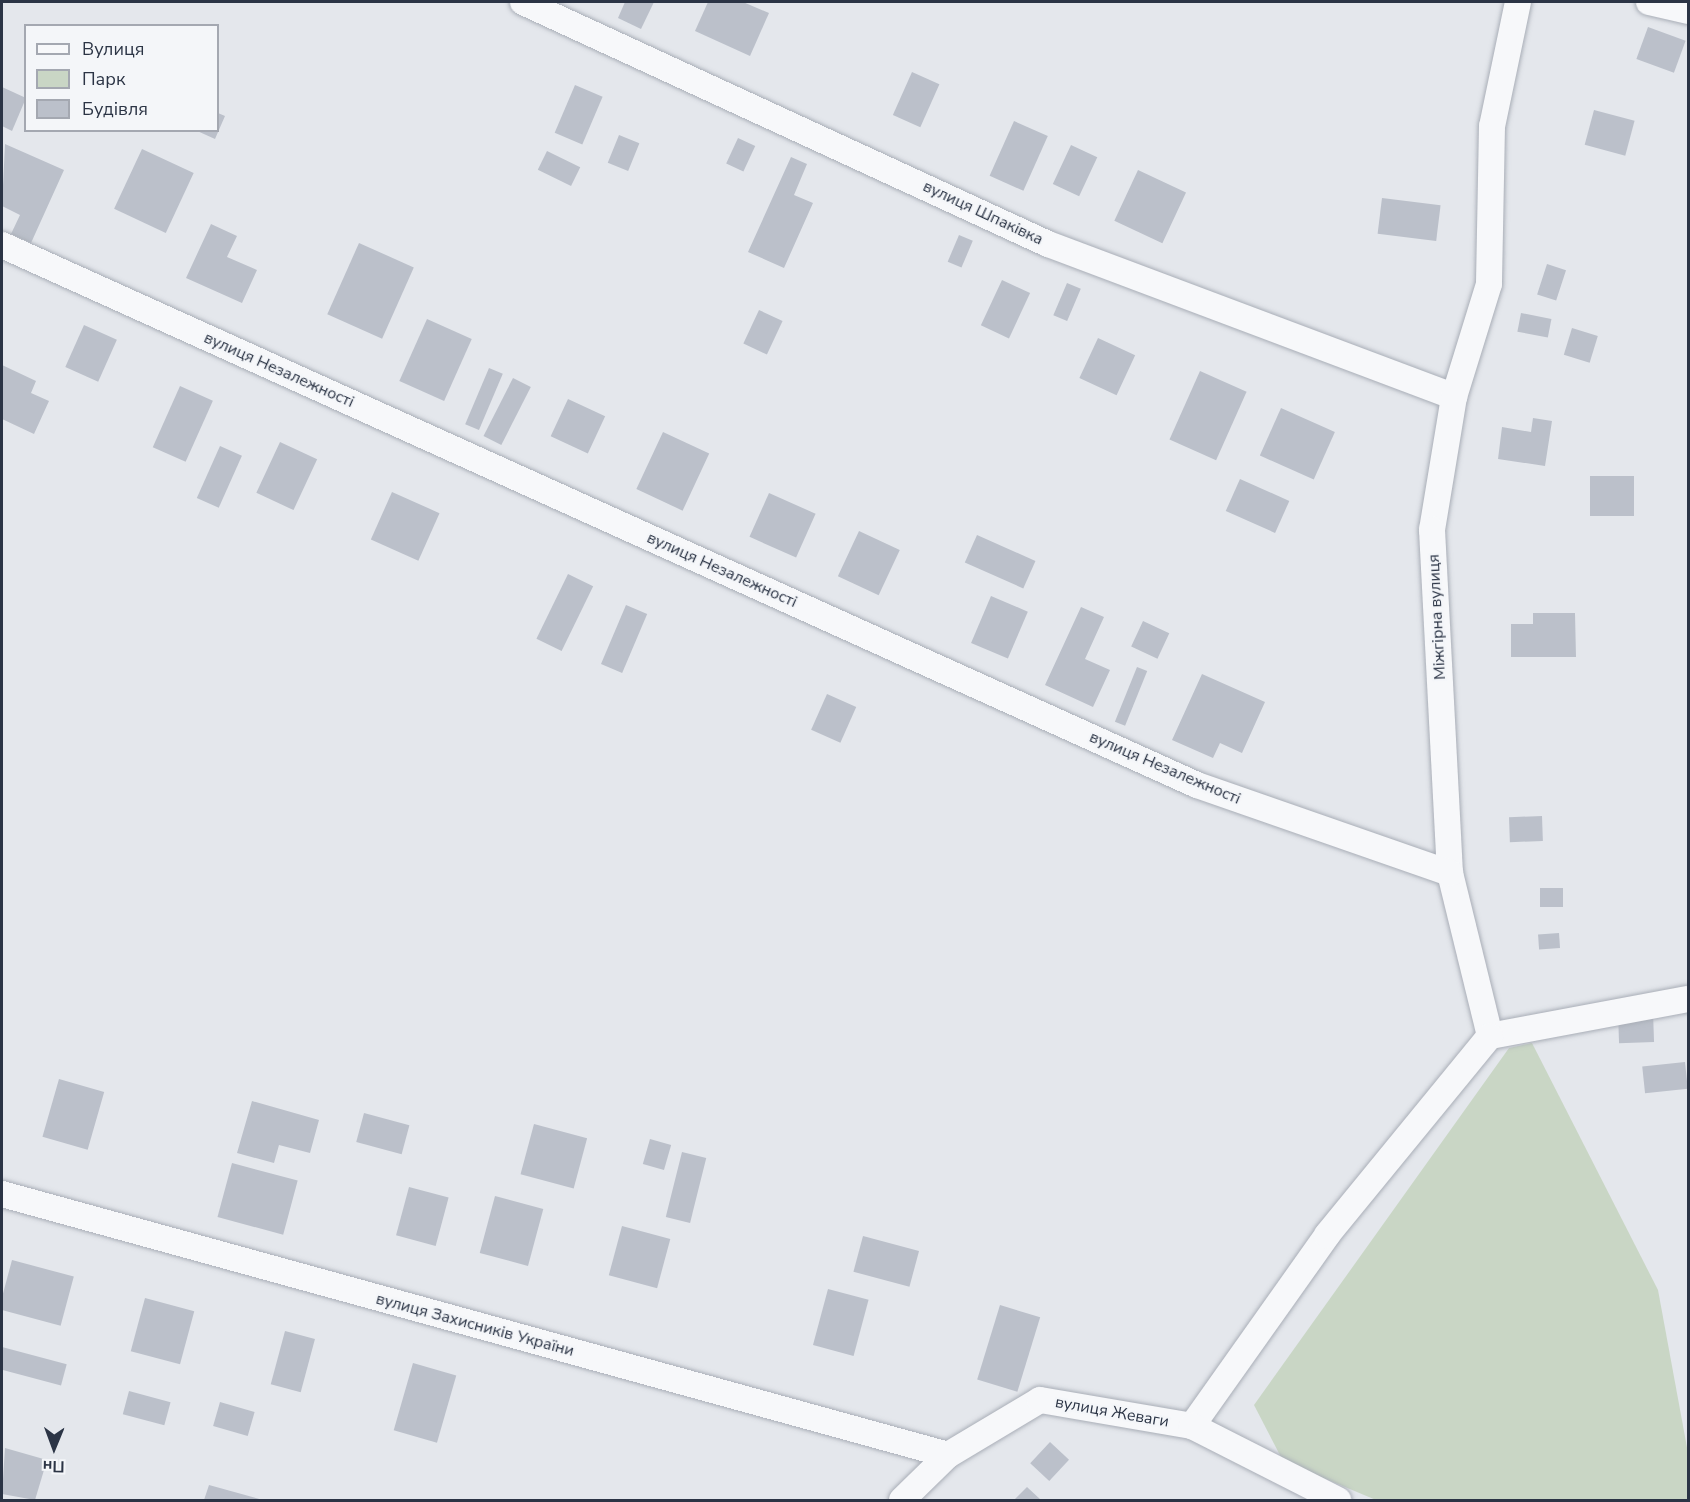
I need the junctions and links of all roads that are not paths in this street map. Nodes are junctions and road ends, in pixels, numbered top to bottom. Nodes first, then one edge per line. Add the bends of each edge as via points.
1 (523, 2) edge
2 (1518, 2) edge
3 (1649, 2) edge
4 (1689, 11) edge
5 (2, 245) edge
6 (1454, 397) junction
7 (1450, 873) junction
8 (1689, 999) edge
9 (1490, 1036) junction
10 (2, 1194) edge
11 (1192, 1426) junction
12 (948, 1455) junction
13 (902, 1500) edge
14 (1338, 1500) edge

1 - 6 street, вулиця Шпаківка via 1048,244
2 - 6 street, Міжгірна вулиця via 1492,126 1489,284
3 - 4 street
5 - 7 street, вулиця Незалежності via 1197,785
6 - 7 street, Міжгірна вулиця via 1432,530
7 - 9 street, Міжгірна вулиця
8 - 9 street
9 - 11 street via 1327,1235
10 - 12 street, вулиця Захисників України
11 - 12 street, вулиця Жеваги via 1040,1400
11 - 14 street, вулиця Жеваги
12 - 13 street, вулиця Жеваги

